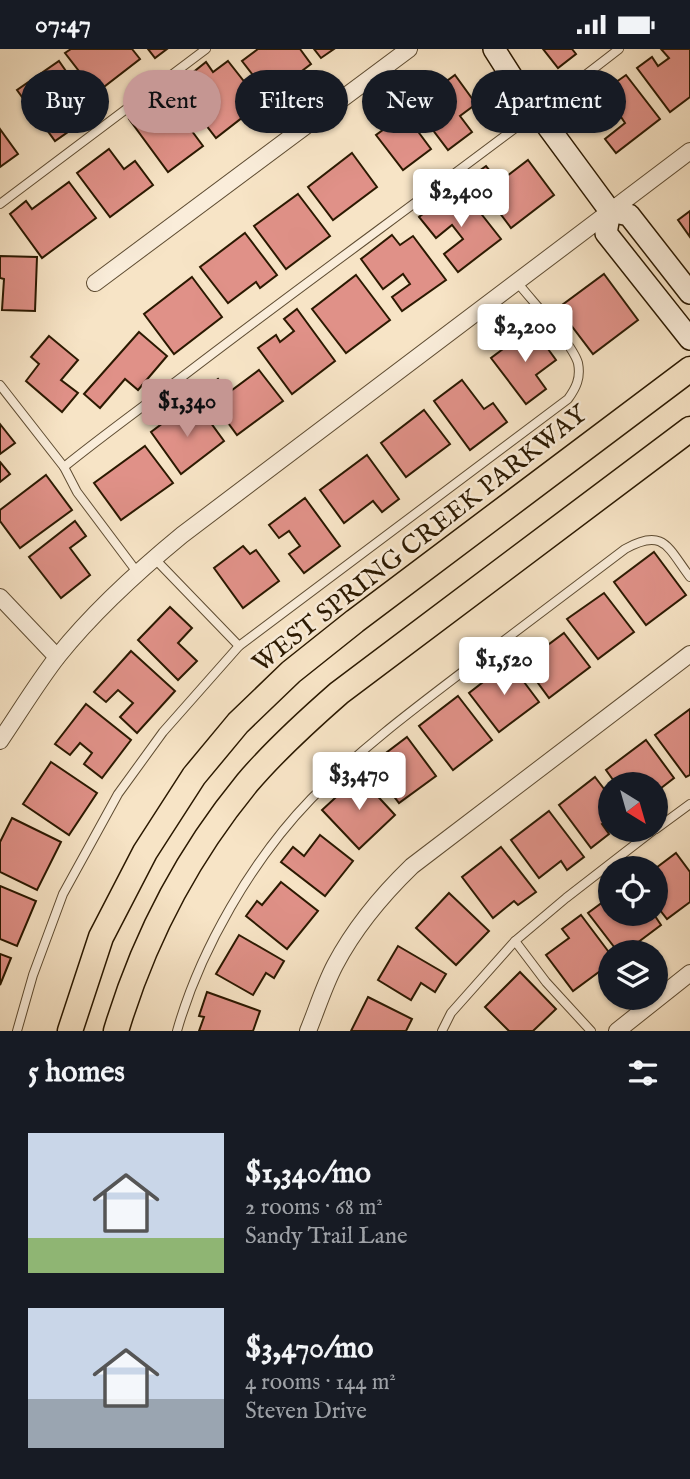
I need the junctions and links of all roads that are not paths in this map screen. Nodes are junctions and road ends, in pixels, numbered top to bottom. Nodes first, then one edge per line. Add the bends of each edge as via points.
1 (206, 49) edge
2 (409, 49) edge
3 (495, 49) edge
4 (619, 49) edge
5 (509, 70) edge
6 (592, 70) edge
7 (509, 133) edge
8 (553, 133) edge
9 (690, 151) edge
10 (0, 204) edge
11 (610, 211) junction
12 (517, 282) junction
13 (95, 283) dead end
14 (690, 293) edge
15 (690, 339) edge
16 (690, 369) edge
17 (0, 385) edge
18 (690, 429) edge
19 (64, 467) junction
20 (154, 558) junction
21 (137, 572) junction
22 (690, 577) edge
23 (0, 597) edge
24 (239, 646) junction
25 (690, 654) edge
26 (57, 657) junction
27 (0, 741) edge
28 (690, 804) edge
29 (668, 820) edge
30 (639, 842) edge
31 (515, 941) junction
32 (690, 973) edge
33 (17, 1031) edge
34 (70, 1031) edge
35 (116, 1031) edge
36 (177, 1031) edge
37 (308, 1031) edge
38 (442, 1031) edge
39 (591, 1031) edge
40 (617, 1031) edge

1 - 10 lane
2 - 13 street
3 - 5 street
4 - 6 lane
7 - 19 lane
8 - 11 street
9 - 11 street
11 - 12 street
11 - 14 street via 629,215
11 - 15 street via 606,233
12 - 20 street
12 - 24 lane via 578,362 578,384 568,399
16 - 34 main road, WEST SPRING CREEK PARKWAY via 355,621 292,671 238,723 194,776 145,852 102,937
17 - 19 lane
18 - 35 main road via 339,693 248,782 166,904 130,982
19 - 21 lane via 77,492
20 - 21 street
20 - 24 lane
21 - 26 street
22 - 36 lane via 667,546 655,538 641,540 370,743 309,800 243,889 214,939
23 - 26 street
24 - 33 lane via 163,732 93,837 63,894
25 - 37 street via 412,866 360,923 335,966
26 - 27 street
28 - 29 lane
30 - 31 lane
31 - 38 lane via 451,1013
31 - 39 lane
32 - 40 street

